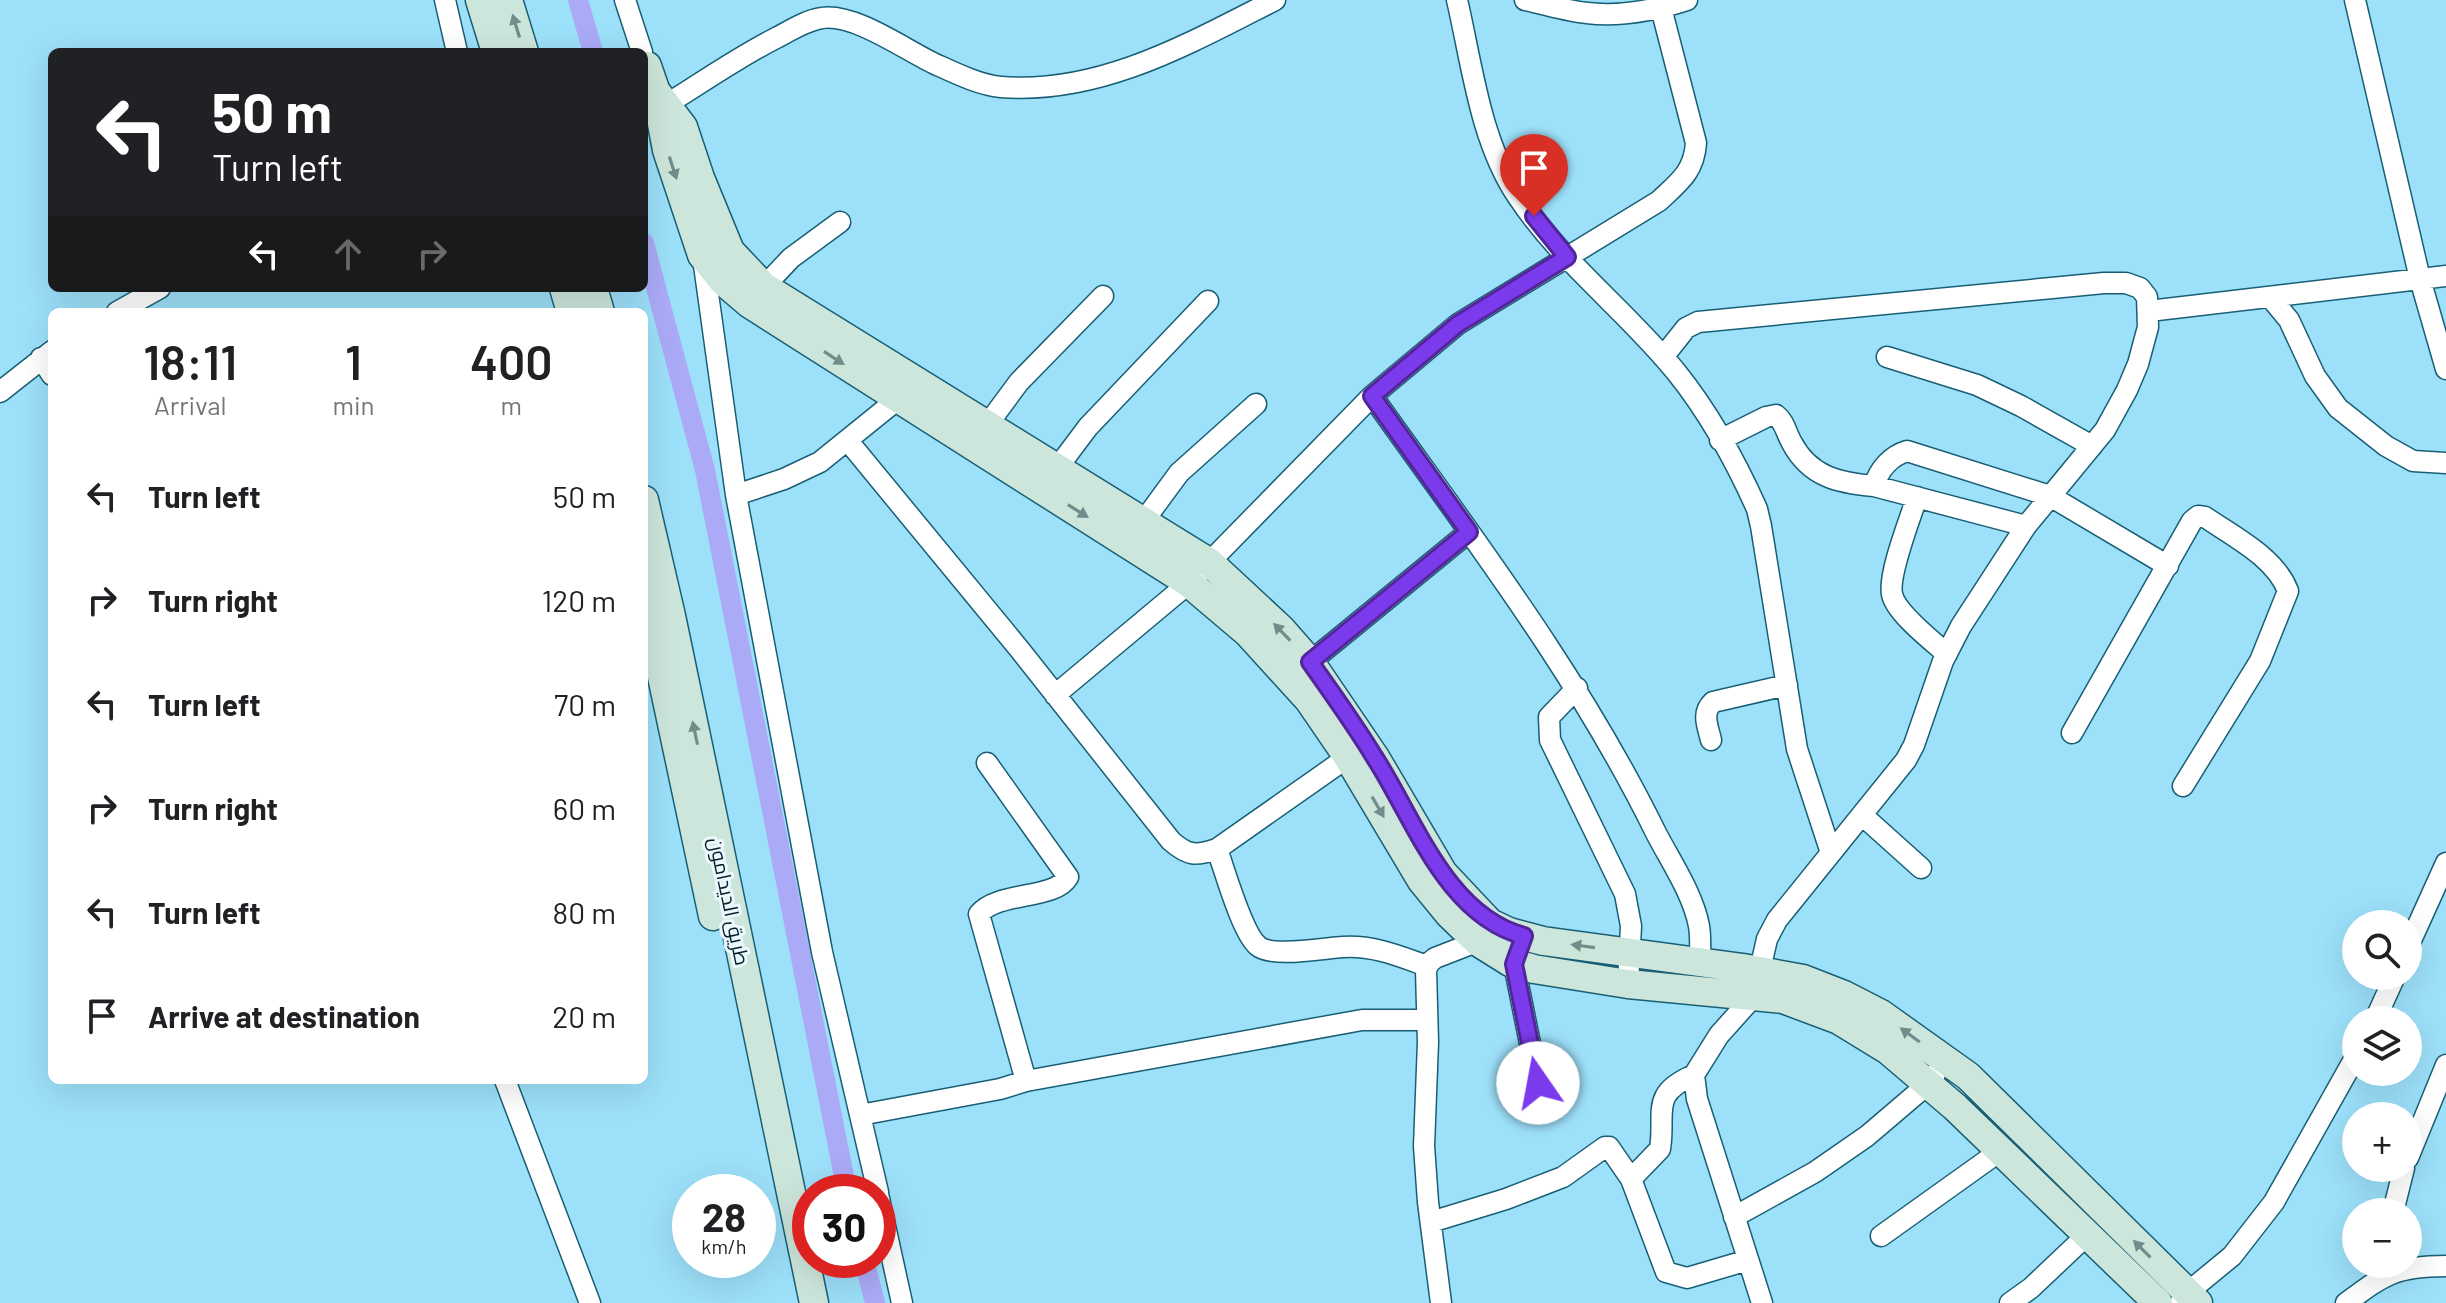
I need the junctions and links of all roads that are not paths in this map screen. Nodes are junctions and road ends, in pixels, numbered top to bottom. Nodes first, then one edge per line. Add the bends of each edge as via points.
1 (445, 0) edge
2 (480, 0) edge
3 (508, 0) edge
4 (625, 0) edge
5 (1275, 0) edge
6 (1457, 0) edge
7 (1525, 0) edge
8 (1687, 0) edge
9 (2355, 0) edge
10 (1660, 4) edge
11 (456, 48) edge
12 (495, 48) edge
13 (523, 48) edge
14 (641, 48) edge
15 (651, 78) edge
16 (840, 222) dead end
17 (702, 255) junction
18 (1567, 257) junction
19 (2446, 276) edge
20 (2420, 279) junction
21 (153, 292) edge
22 (757, 295) junction
23 (1103, 296) dead end
24 (2270, 297) junction
25 (1208, 301) dead end
26 (124, 308) edge
27 (2149, 311) junction
28 (1663, 357) junction
29 (1887, 357) dead end
30 (48, 361) edge
31 (2446, 369) edge
32 (0, 392) edge
33 (1372, 396) junction
34 (898, 399) junction
35 (1256, 404) dead end
36 (980, 435) junction
37 (1720, 440) junction
38 (848, 441) junction
39 (2092, 446) junction
40 (2446, 463) edge
41 (1050, 479) junction
42 (1874, 486) junction
43 (736, 495) junction
44 (2050, 496) junction
45 (1917, 497) junction
46 (2026, 526) junction
47 (648, 528) edge
48 (1469, 532) junction
49 (1135, 533) junction
50 (1210, 563) junction
51 (2168, 566) junction
52 (1189, 583) junction
53 (648, 599) edge
54 (661, 620) junction
55 (1947, 654) junction
56 (1310, 662) junction
57 (1787, 685) junction
58 (1577, 688) junction
59 (1055, 695) junction
60 (2072, 733) dead end
61 (1711, 740) dead end
62 (1348, 757) junction
63 (987, 763) dead end
64 (2183, 786) dead end
65 (1862, 815) junction
66 (1217, 849) junction
67 (1831, 853) junction
68 (2446, 863) edge
69 (1921, 868) dead end
70 (2422, 916) edge
71 (1502, 936) junction
72 (1631, 953) junction
73 (1700, 962) junction
74 (1514, 964) junction
75 (1427, 966) junction
76 (1628, 984) junction
77 (1757, 984) junction
78 (1427, 1020) junction
79 (1945, 1060) junction
80 (2446, 1065) edge
81 (1694, 1075) junction
82 (1026, 1081) junction
83 (2342, 1081) edge
84 (1538, 1083) dead end
85 (507, 1084) edge
86 (1928, 1084) junction
87 (860, 1115) junction
88 (2422, 1124) edge
89 (2000, 1151) junction
90 (874, 1174) edge
91 (1631, 1179) junction
92 (1734, 1217) junction
93 (1431, 1222) junction
94 (2087, 1235) junction
95 (1881, 1236) dead end
96 (1748, 1260) junction
97 (2422, 1266) edge
98 (2446, 1266) edge
99 (896, 1276) edge
100 (2373, 1278) edge
101 (2188, 1300) edge
102 (590, 1303) edge
103 (795, 1303) edge
104 (814, 1303) edge
105 (902, 1303) edge
106 (1441, 1303) edge
107 (1762, 1303) edge
108 (2010, 1303) edge
109 (2158, 1303) edge
110 (2346, 1303) edge

1 - 11 street
2 - 12 street
13 -> 3 street
4 - 14 street
5 - 15 street via 1182,48 1088,79 999,87 844,19 818,18 750,51
6 - 18 street via 1501,163 1517,196
7 - 10 street via 1613,14
8 - 10 street
9 - 20 street
10 - 18 street via 1696,143 1695,162 1659,201
15 -> 17 street via 667,150
15 - 22 street via 683,127 730,251
16 - 22 street via 791,258
17 - 22 street via 723,281
17 - 43 street
18 - 28 street
18 - 33 street via 1458,324
19 - 20 street
20 - 24 street
20 - 31 street
21 - 26 street
22 -> 34 street
22 - 36 street
23 - 36 street via 1019,382
24 - 27 street
24 - 40 street via 2289,320 2315,376 2338,408 2413,461
25 - 41 street via 1088,427
27 - 28 street via 2140,288 2126,283 2088,285 1698,322 1686,328
27 - 39 street via 2138,364
28 - 37 street
29 - 39 street via 1977,385
30 - 32 street
33 - 48 street
33 - 50 street
34 - 36 street
34 - 38 street
35 - 49 street via 1179,473
36 - 41 street
37 - 42 street via 1776,415 1793,447 1823,476
37 - 57 street via 1761,526
38 - 43 street via 803,471
38 - 59 street
39 - 44 street
41 - 49 street
42 - 44 street via 1890,460 1907,451
42 - 45 street
43 - 87 street via 822,952
44 - 46 street
44 - 51 street
45 - 46 street
45 - 55 street via 1892,575 1892,596
46 - 55 street
47 - 54 street, طريق الديدامون
48 - 56 street
48 - 58 street
49 - 50 street
49 - 52 street
50 - 52 street
56 -> 50 street
51 - 60 street
51 - 64 street via 2192,521 2205,517 2270,564 2288,591 2260,661
52 - 59 street
52 - 62 street via 1278,664
53 - 54 street, طريق الديدامون
54 - 103 street, طريق الديدامون
104 -> 54 street, طريق الديدامون
55 - 65 street via 1911,752
56 - 71 street via 1376,759 1443,873
57 - 61 street via 1713,702 1705,717
57 - 67 street via 1800,759
58 - 72 street via 1549,717 1550,740 1625,894
58 - 73 street via 1690,901 1698,923
59 - 66 street via 1171,841 1185,854
62 - 66 street
62 -> 71 street via 1422,881 1449,914
63 - 82 street via 1068,877 1060,886 993,903 979,914
65 - 67 street
65 - 69 street
66 - 75 street via 1247,930 1259,948 1360,947
67 - 77 street via 1777,920
68 - 70 street
72 -> 71 street
71 - 74 street
71 - 74 street
71 - 75 street via 1435,958
72 - 73 street
72 - 76 street
73 - 77 street
74 - 76 street
74 - 84 street
75 - 78 street
76 - 77 street
79 -> 77 street via 1881,1014 1844,995 1803,979
77 - 81 street
77 - 86 street via 1839,1020 1888,1050
78 - 82 street via 1362,1020
78 - 93 street via 1424,1123
79 - 86 street
101 -> 79 street via 1968,1076
80 - 88 street
81 - 91 street via 1668,1091 1660,1108 1660,1149
81 - 92 street
82 - 87 street
83 - 101 street via 2274,1202 2232,1256
85 - 102 street
86 - 89 street
86 - 92 street via 1815,1172
87 - 90 street
89 - 94 street
89 - 95 street
91 - 93 street via 1605,1147 1563,1177
91 - 96 street via 1666,1272 1687,1278
92 - 96 street
93 - 106 street
94 - 108 street
94 - 109 street
96 - 107 street
97 - 98 street
99 - 105 street
100 - 110 street

